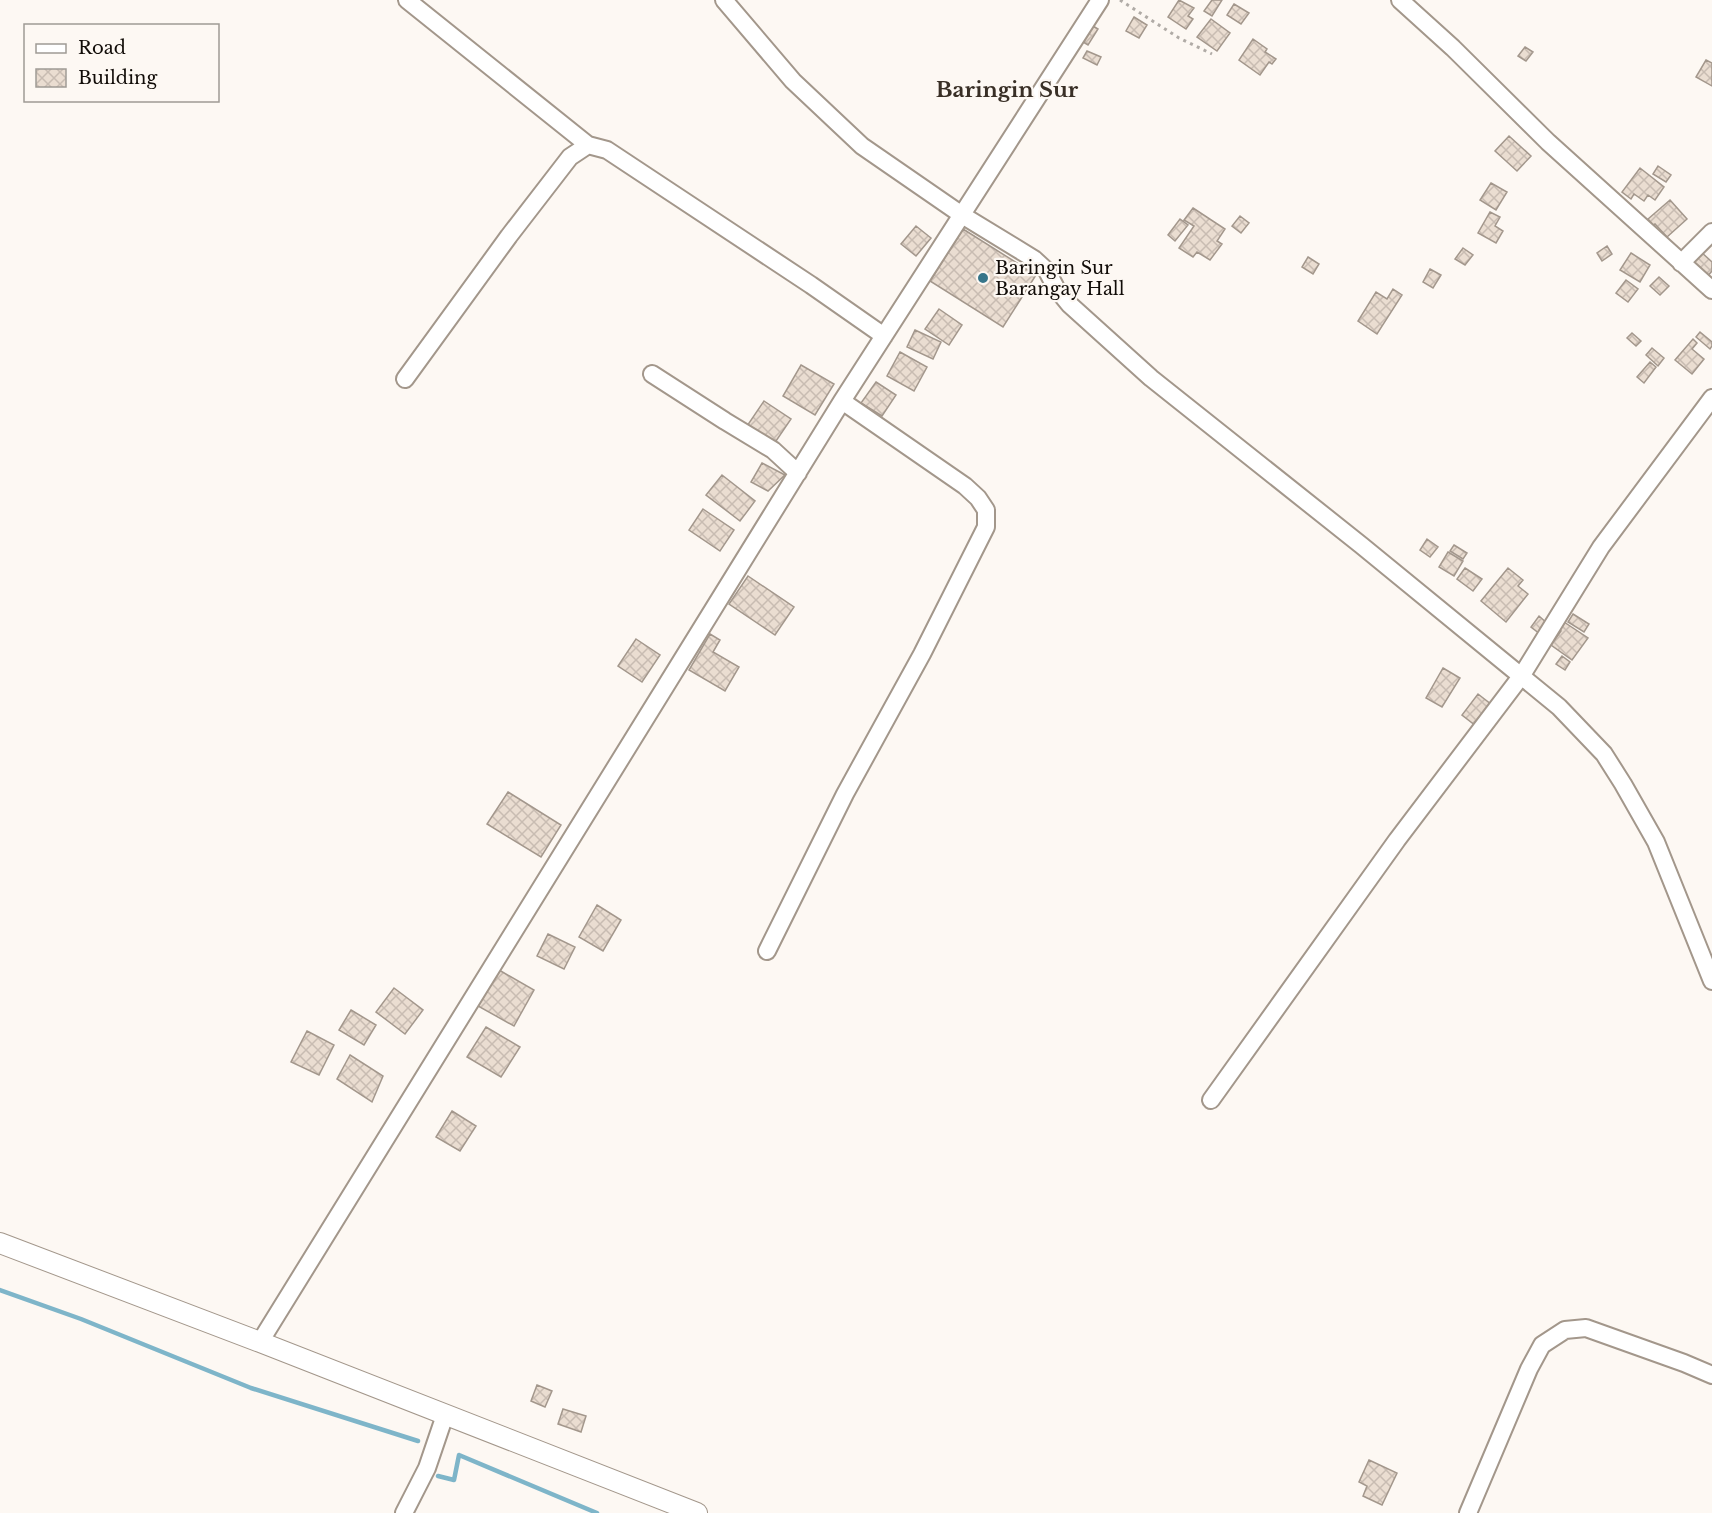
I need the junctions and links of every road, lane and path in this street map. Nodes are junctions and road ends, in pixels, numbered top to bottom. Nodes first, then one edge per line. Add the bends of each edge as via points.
1 (408, 0) edge
2 (724, 0) edge
3 (1100, 0) edge
4 (1120, 0) edge
5 (1400, 0) edge
6 (1212, 54) dead end
7 (588, 145) junction
8 (962, 215) junction
9 (1712, 232) edge
10 (1681, 263) junction
11 (1712, 290) edge
12 (884, 336) junction
13 (652, 374) dead end
14 (405, 379) dead end
15 (1712, 398) edge
16 (842, 401) junction
17 (798, 473) junction
18 (1522, 675) junction
19 (767, 951) dead end
20 (1712, 981) edge
21 (1211, 1100) dead end
22 (0, 1243) edge
23 (260, 1342) junction
24 (1712, 1375) edge
25 (445, 1415) junction
26 (404, 1513) edge
27 (698, 1513) edge
28 (1468, 1513) edge

1 - 7 street
2 - 8 street via 794,81 862,146
3 - 8 street
4 - 6 path
5 - 10 street
7 - 12 street via 608,150
7 - 14 street via 570,157
8 - 12 street
8 - 18 street via 1034,259 1069,304 1151,378
9 - 10 street
10 - 11 street
12 - 16 street
13 - 17 street via 773,450
15 - 18 street via 1601,547
16 - 17 street
16 - 19 street via 965,486 986,510 986,527
17 - 23 street
18 - 20 street via 1604,754 1623,784 1656,842
18 - 21 street via 1397,840
22 - 23 street
23 - 25 street
24 - 28 street via 1586,1328 1565,1330 1542,1345 1528,1369
25 - 26 street via 427,1468
25 - 27 street

